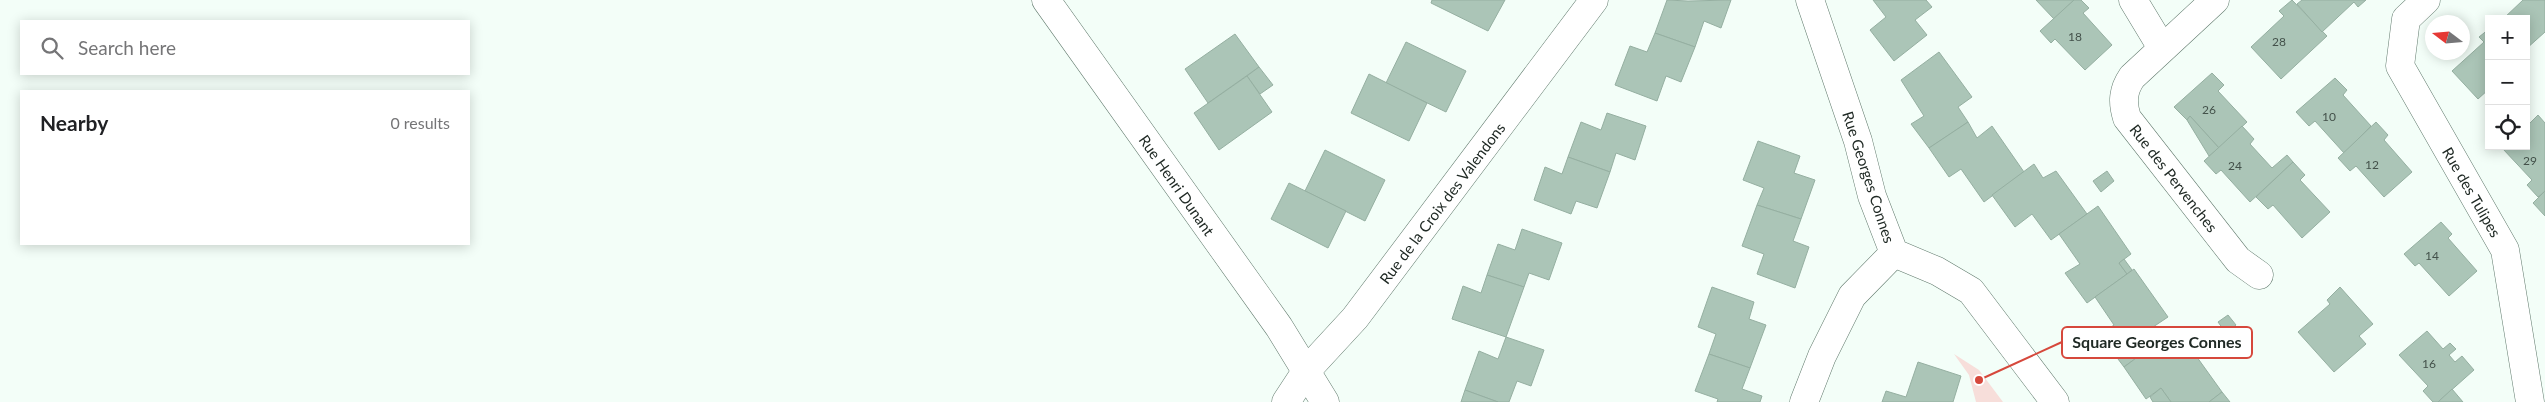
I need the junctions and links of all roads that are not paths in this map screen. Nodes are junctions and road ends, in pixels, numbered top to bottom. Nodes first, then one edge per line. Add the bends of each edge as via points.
1 (1046, 0) edge
2 (1594, 0) edge
3 (1810, 0) edge
4 (2133, 0) edge
5 (2215, 0) edge
6 (2426, 0) edge
7 (2162, 48) junction
8 (1894, 253) junction
9 (2260, 276) dead end
10 (1307, 370) junction
11 (1286, 402) edge
12 (1325, 402) edge
13 (1804, 402) edge
14 (2055, 402) edge
15 (2530, 402) edge

1 - 10 street, Rue Henri Dunant
2 - 10 street, Rue de la Croix des Valendons via 1355,318
3 - 8 street, Rue Georges Connes via 1858,141 1872,196
4 - 7 street
5 - 7 street, Rue des Pervenches
6 - 15 street, Rue des Tulipes via 2406,19 2400,66 2505,250
7 - 9 street, Rue des Pervenches via 2127,84 2123,102 2127,118 2238,260
8 - 13 street via 1852,296 1822,356
8 - 14 street, Rue Georges Connes via 1937,271 1971,291
10 - 11 street, Rue de la Croix des Valendons
10 - 12 street, Rue Henri Dunant

